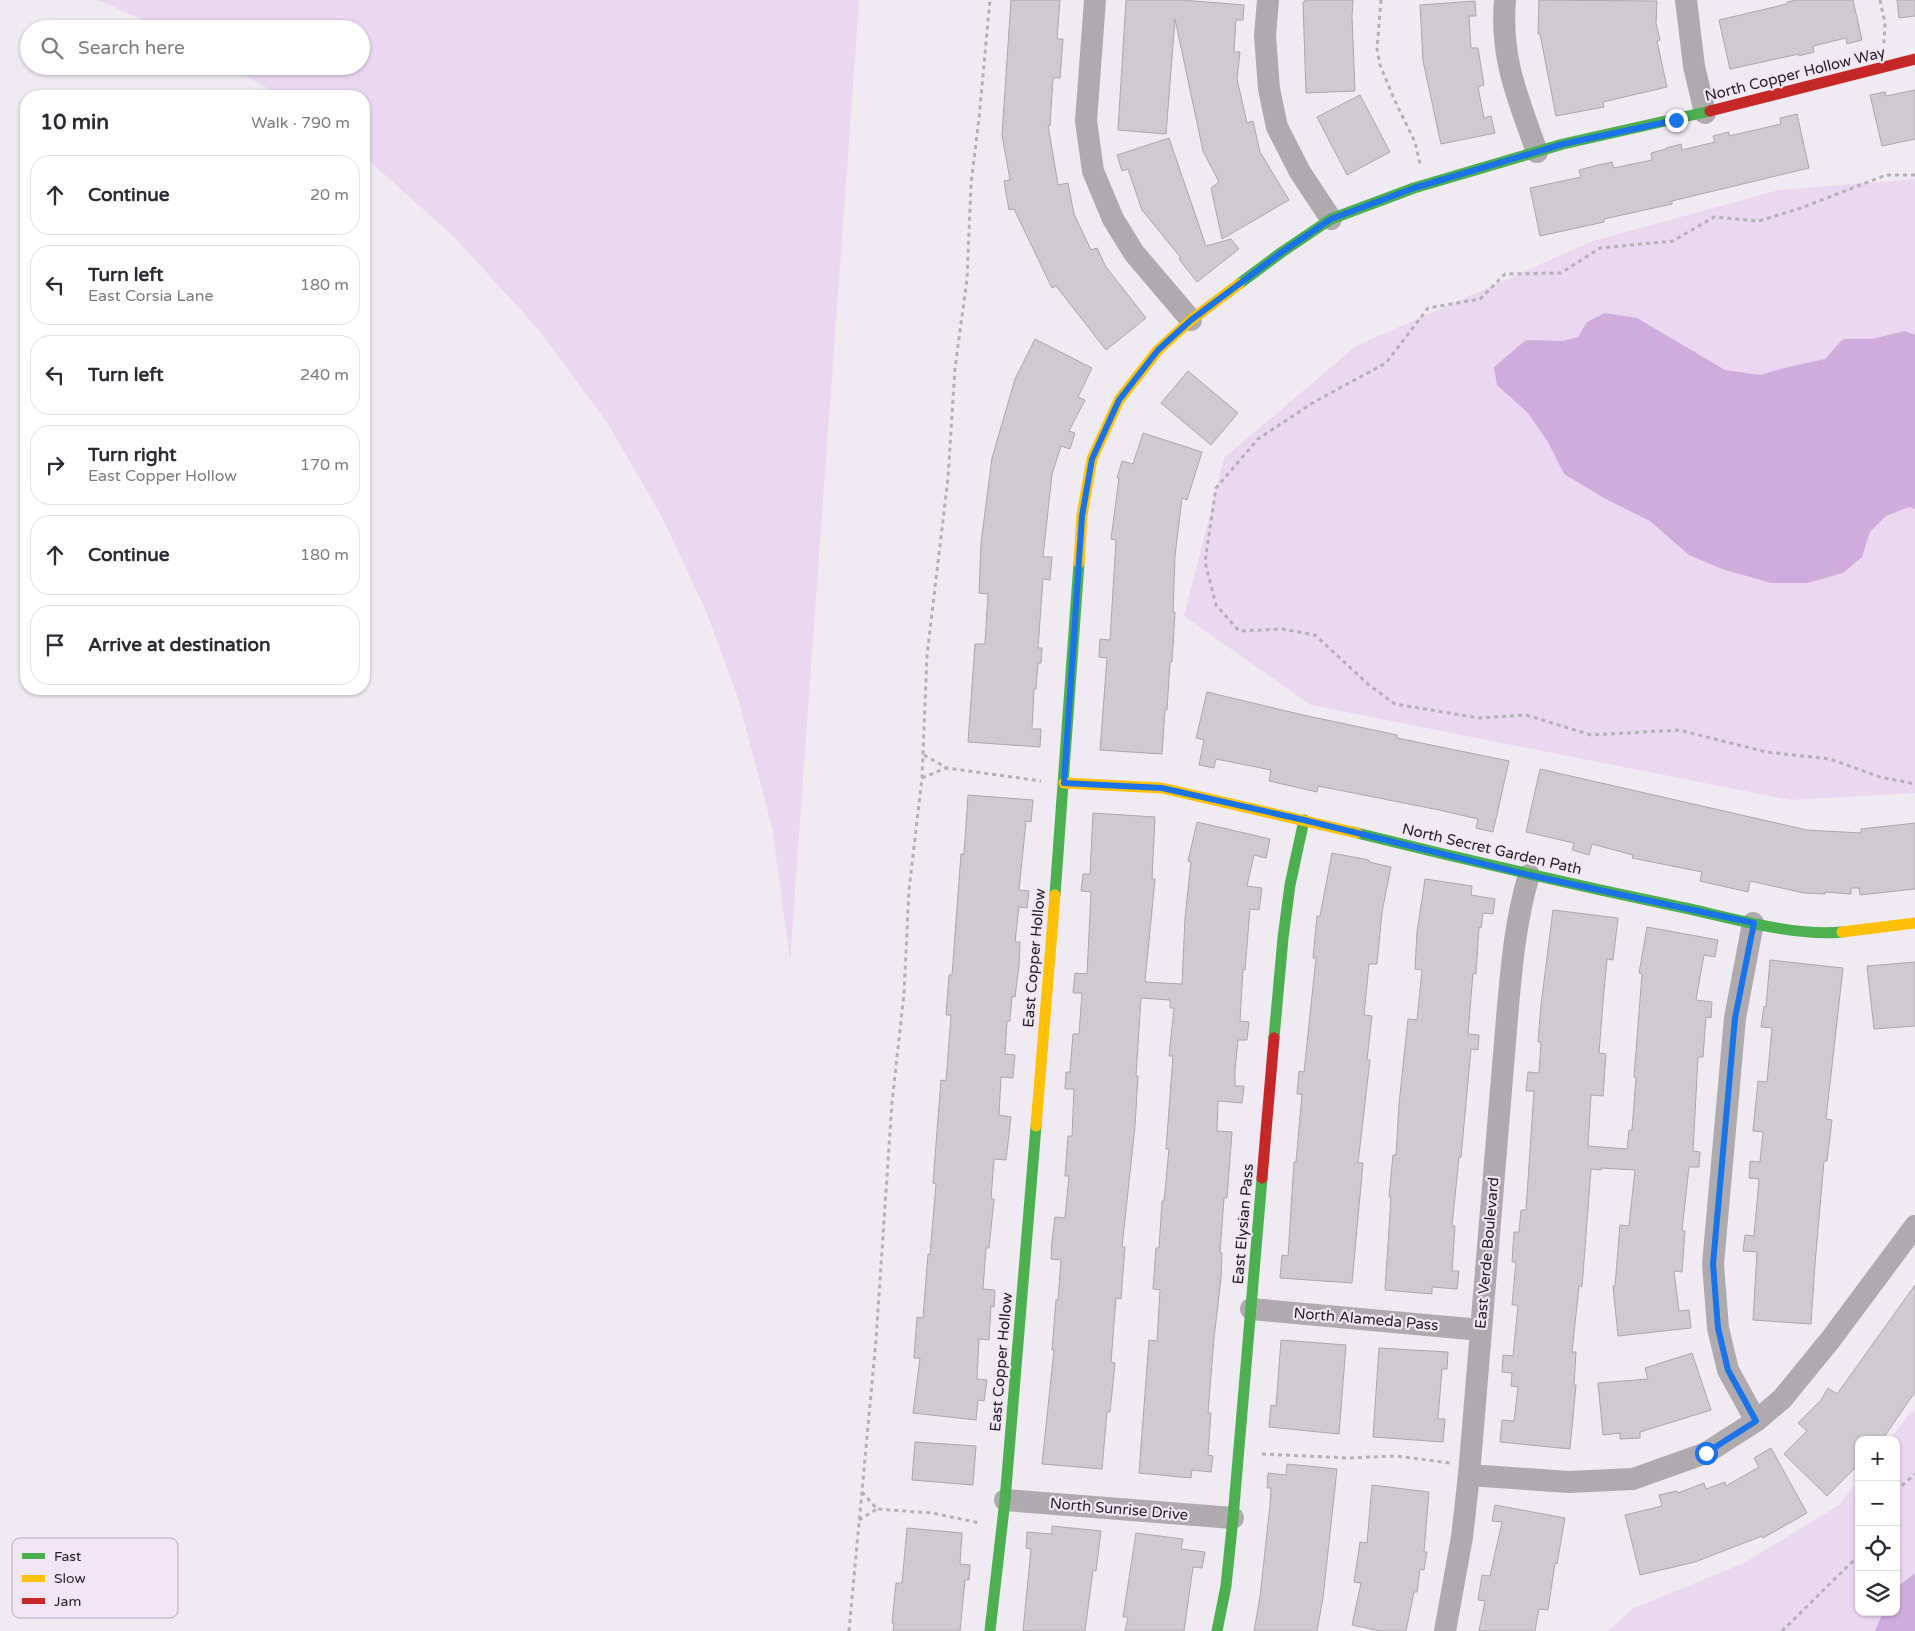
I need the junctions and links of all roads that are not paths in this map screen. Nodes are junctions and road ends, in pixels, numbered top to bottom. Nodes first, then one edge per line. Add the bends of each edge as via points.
1 (1095, 0) edge
2 (1268, 0) edge
3 (1505, 0) edge
4 (1686, 0) edge
5 (1915, 59) edge
6 (1705, 112) junction
7 (1537, 152) junction
8 (1331, 219) junction
9 (1191, 320) junction
10 (1064, 783) junction
11 (1304, 820) junction
12 (1529, 875) junction
13 (1754, 923) junction
14 (1915, 923) edge
15 (1915, 1226) edge
16 (1251, 1309) junction
17 (1481, 1330) junction
18 (1756, 1421) junction
19 (1469, 1474) junction
20 (1005, 1500) junction
21 (1233, 1518) junction
22 (990, 1631) edge
23 (1217, 1631) edge
24 (1445, 1631) edge

1 - 9 street via 1086,120 1093,171 1113,219 1134,253
2 - 8 street via 1265,36 1269,90 1277,127 1300,172
3 - 7 street via 1503,24 1510,72
4 - 6 street via 1694,66
5 - 6 street, North Copper Hollow Way
6 - 7 street, North Copper Hollow Way
7 - 8 street, North Copper Hollow Way via 1427,184
8 - 9 street, North Copper Hollow Way
9 - 10 street, East Copper Hollow via 1158,350 1119,400 1092,459 1082,516
10 - 11 street, North Secret Garden Path via 1162,788
10 - 20 street, East Copper Hollow
11 - 12 street, North Secret Garden Path
11 - 16 street, East Elysian Pass via 1283,938
12 - 13 street, North Secret Garden Path
12 - 17 street, East Verde Boulevard via 1514,942
13 - 14 street, North Secret Garden Path via 1830,933
13 - 18 street via 1735,1018 1713,1264 1718,1328 1728,1370
15 - 18 street via 1831,1339 1782,1399
16 - 17 street, North Alameda Pass
16 - 21 street, East Elysian Pass
17 - 19 street, East Verde Boulevard
18 - 19 street via 1706,1453 1633,1479 1569,1482
19 - 24 street, East Verde Boulevard via 1462,1537
20 - 21 street, North Sunrise Drive
20 - 22 street, East Copper Hollow
21 - 23 street, East Elysian Pass via 1226,1586

